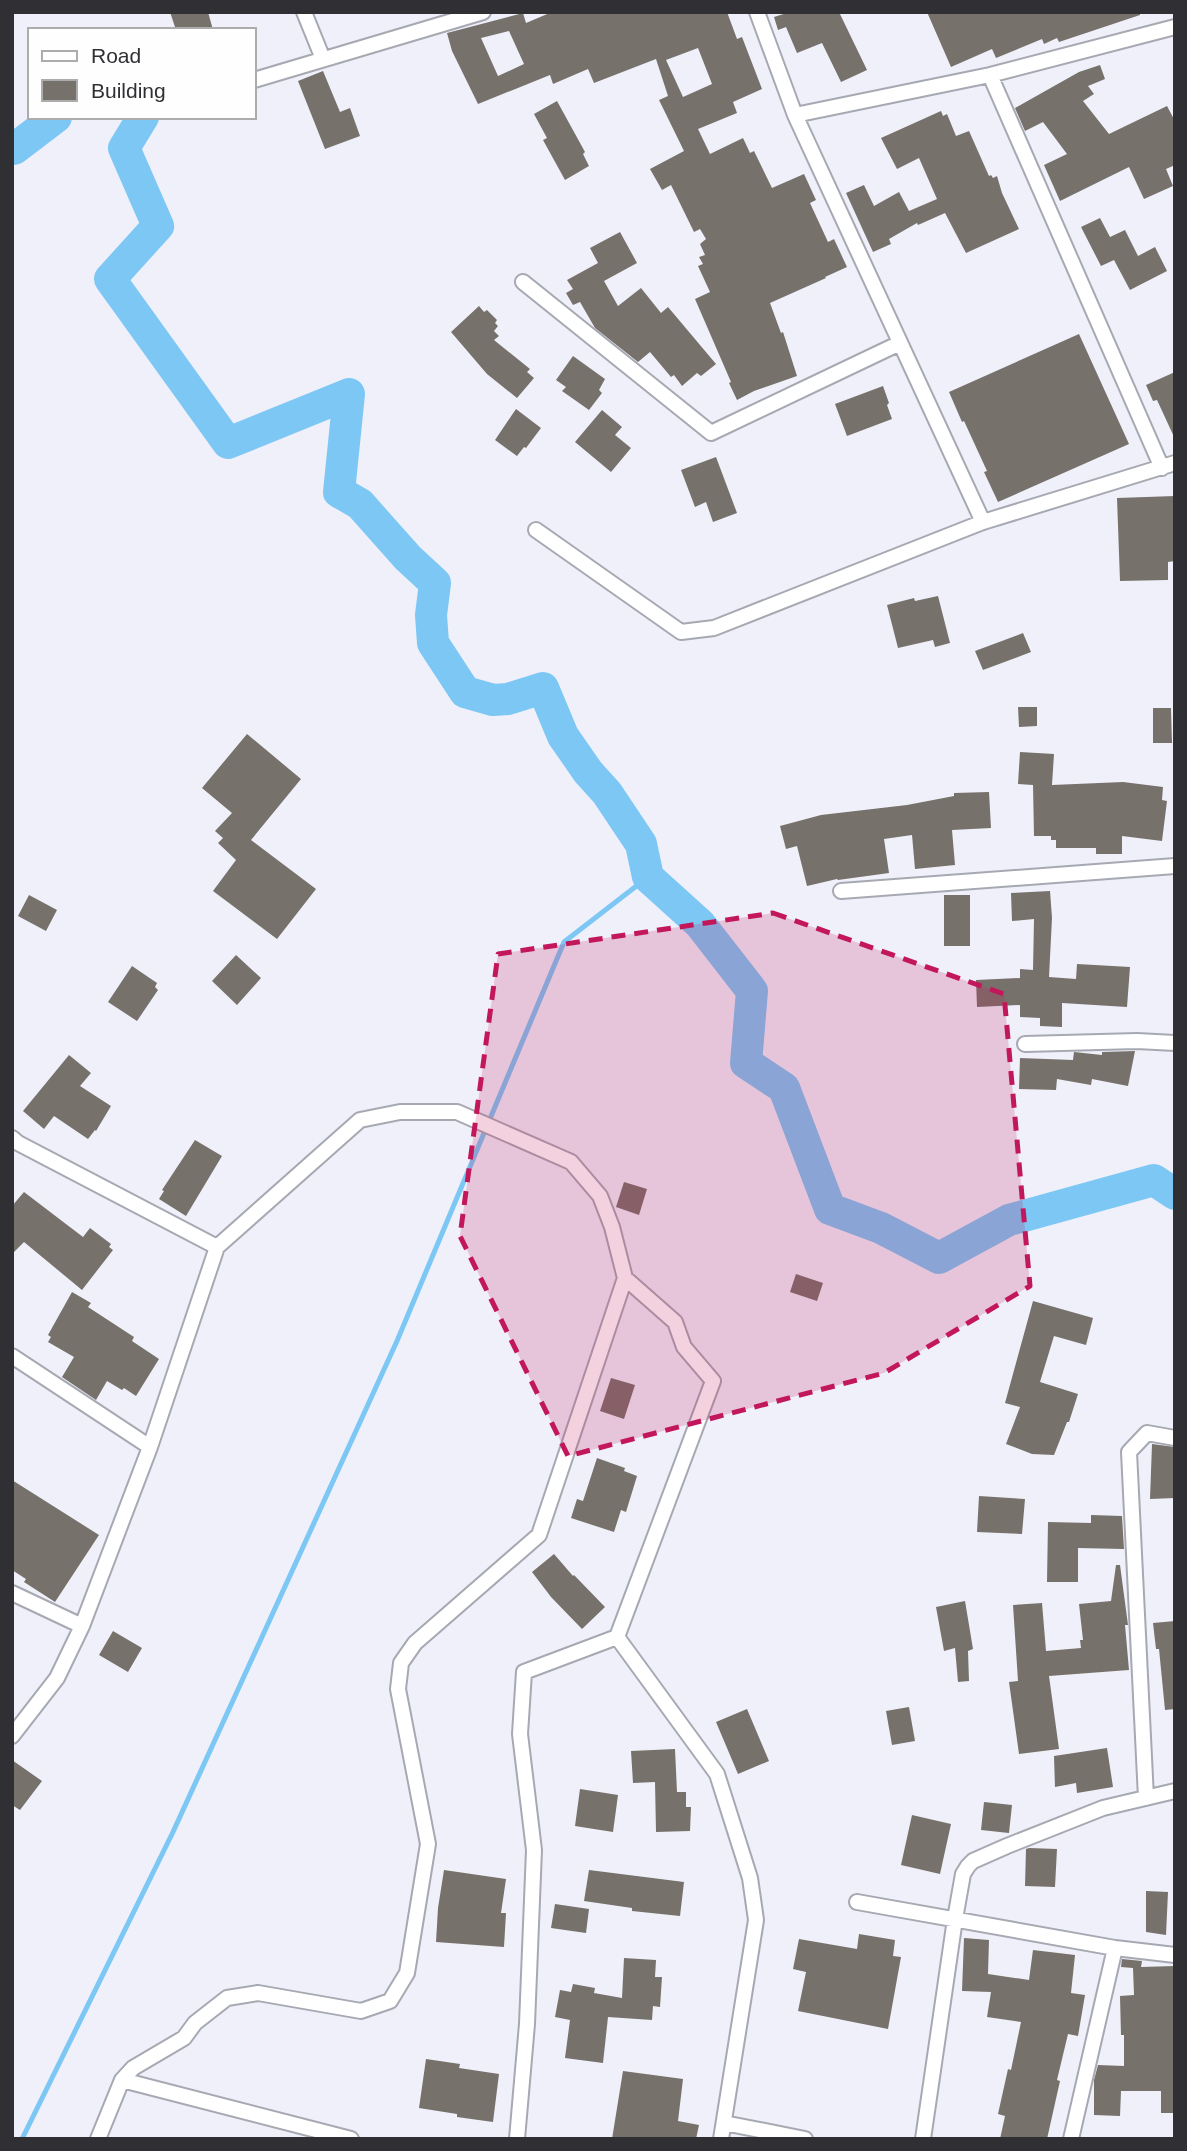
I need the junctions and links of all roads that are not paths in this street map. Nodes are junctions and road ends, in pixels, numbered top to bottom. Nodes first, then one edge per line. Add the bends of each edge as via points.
1 (304, 12) edge
2 (483, 12) edge
3 (757, 12) edge
4 (1175, 27) edge
5 (323, 59) junction
6 (990, 75) junction
7 (256, 79) edge
8 (796, 115) junction
9 (523, 282) dead end
10 (900, 343) junction
11 (1168, 465) edge
12 (983, 522) junction
13 (536, 530) dead end
14 (1175, 866) edge
15 (841, 891) dead end
16 (1175, 1043) edge
17 (1025, 1044) dead end
18 (12, 1138) edge
19 (217, 1247) junction
20 (625, 1278) junction
21 (12, 1356) edge
22 (1175, 1438) edge
23 (150, 1447) junction
24 (12, 1593) edge
25 (82, 1626) junction
26 (617, 1637) junction
27 (12, 1736) edge
28 (1175, 1791) edge
29 (1146, 1798) junction
30 (857, 1902) dead end
31 (955, 1919) junction
32 (1115, 1948) junction
33 (1175, 1955) edge
34 (122, 2080) junction
35 (724, 2123) junction
36 (98, 2139) edge
37 (351, 2139) edge
38 (517, 2139) edge
39 (720, 2139) edge
40 (805, 2139) edge
41 (923, 2139) edge
42 (1070, 2139) edge

1 - 5 street
2 - 5 street
3 - 8 street
4 - 6 street
5 - 7 street
6 - 8 street
6 - 11 street
8 - 10 street
9 - 10 street via 710,433
10 - 12 street
11 - 12 street
12 - 13 street via 715,628 681,632
14 - 15 street
16 - 17 street
18 - 19 street
19 - 20 street via 360,1120 400,1112 457,1112 571,1162 600,1196
19 - 23 street
20 - 26 street via 674,1322 684,1347 713,1381
20 - 34 street via 539,1535 415,1643 401,1663 398,1689 428,1844 407,1973 390,2001 361,2011 258,1993 227,1998 184,2038 148,2057
21 - 23 street
22 - 29 street via 1147,1433 1129,1452
23 - 25 street
24 - 25 street
25 - 27 street via 57,1678
26 - 35 street via 717,1774 750,1878 756,1920
26 - 38 street via 524,1672 520,1734 534,1850
28 - 29 street
29 - 31 street via 1103,1808 973,1861 963,1874
30 - 31 street
31 - 32 street
31 - 41 street
32 - 33 street
32 - 42 street
34 - 36 street
34 - 37 street
35 - 39 street
35 - 40 street

